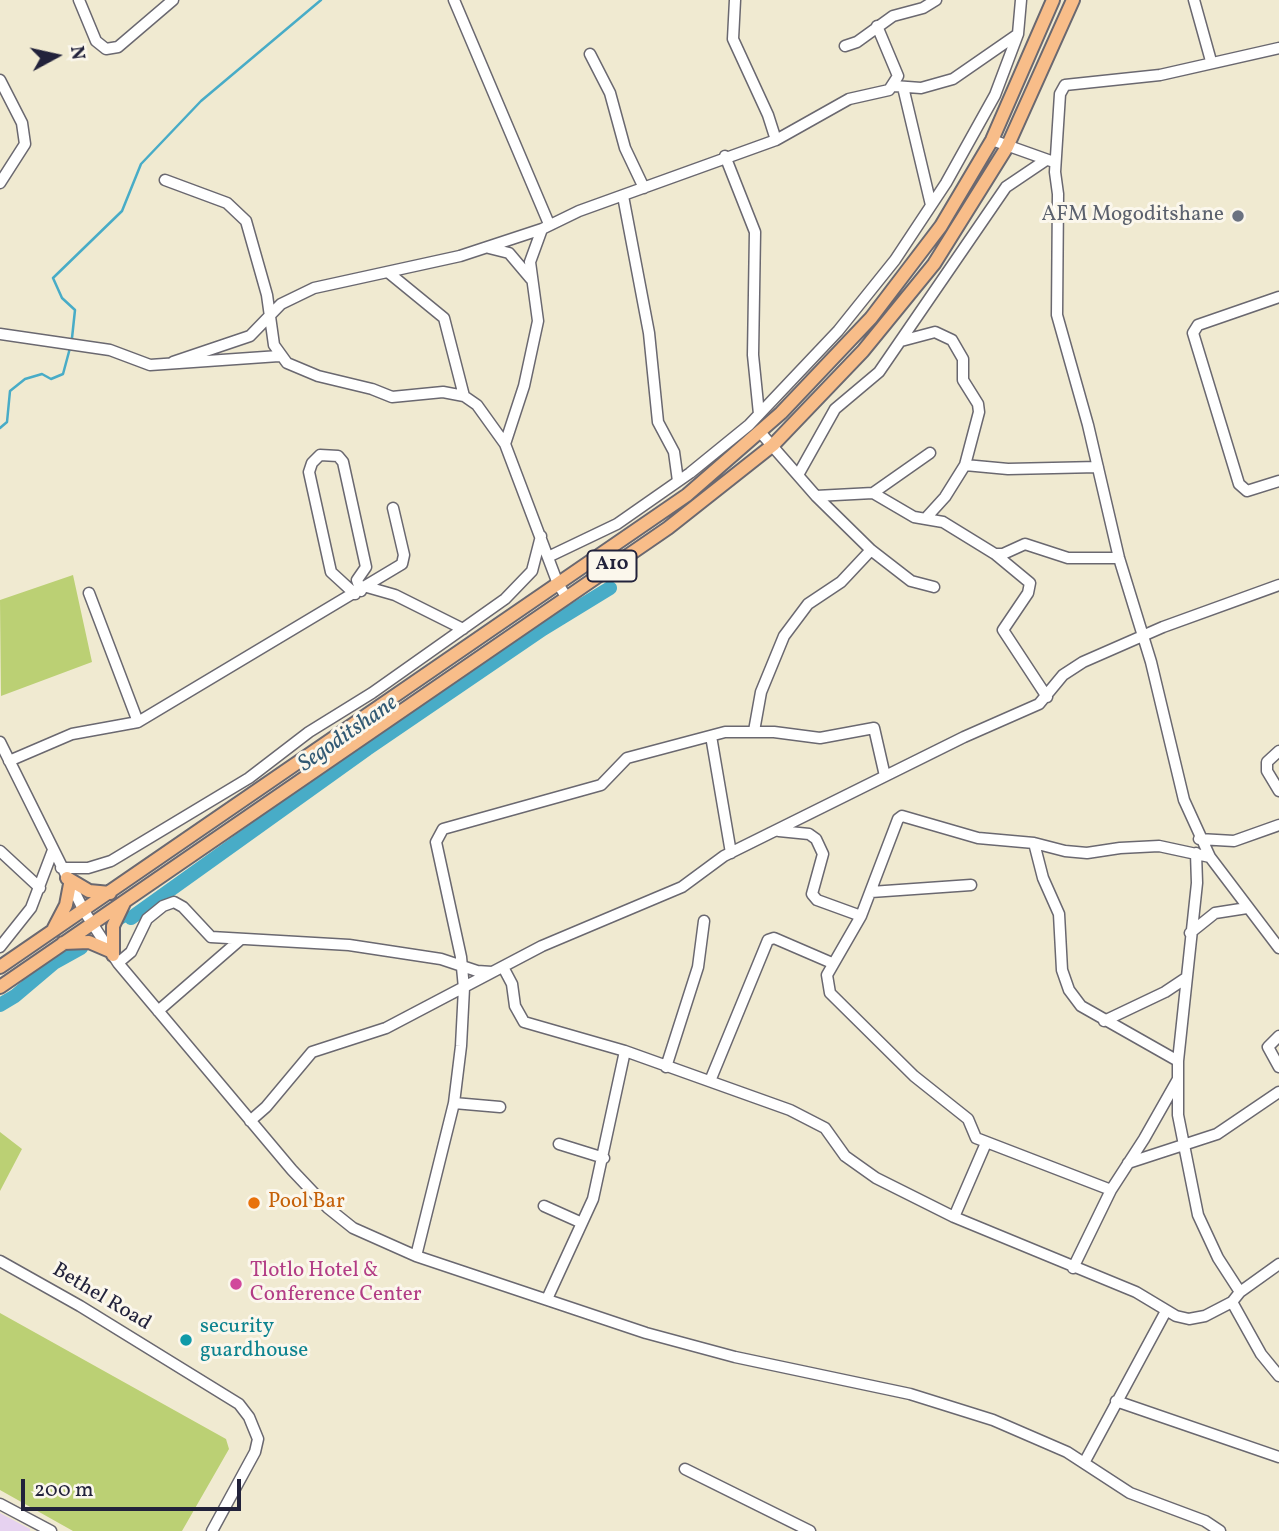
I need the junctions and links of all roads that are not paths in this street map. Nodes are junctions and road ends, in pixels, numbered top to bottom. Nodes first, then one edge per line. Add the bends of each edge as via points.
1 (79, 0) edge
2 (173, 0) edge
3 (454, 0) edge
4 (735, 0) edge
5 (936, 0) edge
6 (1021, 0) edge
7 (1053, 0) edge
8 (1073, 0) edge
9 (1194, 0) edge
10 (877, 26) junction
11 (1018, 34) junction
12 (845, 46) dead end
13 (1279, 48) edge
14 (590, 54) dead end
15 (1211, 61) junction
16 (0, 80) edge
17 (899, 87) junction
18 (776, 140) junction
19 (992, 140) junction
20 (1007, 147) junction
21 (725, 156) junction
22 (1051, 161) junction
23 (164, 180) dead end
24 (0, 183) edge
25 (644, 188) junction
26 (623, 196) junction
27 (931, 205) junction
28 (545, 227) junction
29 (485, 247) junction
30 (389, 273) junction
31 (531, 279) junction
32 (1279, 297) edge
33 (269, 316) junction
34 (0, 334) edge
35 (901, 341) junction
36 (279, 356) junction
37 (173, 362) junction
38 (464, 396) junction
39 (759, 414) junction
40 (761, 432) junction
41 (505, 444) junction
42 (773, 444) junction
43 (930, 453) dead end
44 (965, 465) junction
45 (1098, 467) junction
46 (798, 475) junction
47 (678, 481) junction
48 (1279, 481) edge
49 (873, 493) junction
50 (816, 496) junction
51 (393, 508) dead end
52 (925, 519) junction
53 (541, 535) junction
54 (607, 550) junction
55 (871, 550) junction
56 (995, 554) junction
57 (548, 557) junction
58 (1119, 558) junction
59 (616, 564) junction
60 (558, 584) junction
61 (1279, 585) edge
62 (934, 587) dead end
63 (361, 591) junction
64 (89, 593) dead end
65 (567, 598) junction
66 (463, 629) junction
67 (1144, 637) junction
68 (1047, 697) junction
69 (138, 722) junction
70 (754, 731) junction
71 (712, 736) junction
72 (0, 742) edge
73 (1279, 751) edge
74 (9, 761) junction
75 (885, 776) junction
76 (1279, 791) edge
77 (1279, 825) edge
78 (779, 831) junction
79 (1199, 839) junction
80 (1034, 844) junction
81 (53, 850) junction
82 (0, 851) edge
83 (1196, 852) junction
84 (731, 853) junction
85 (1210, 857) junction
86 (66, 877) junction
87 (971, 885) dead end
88 (40, 888) junction
89 (871, 892) junction
90 (110, 893) junction
91 (126, 900) junction
92 (1247, 908) junction
93 (84, 911) junction
94 (861, 916) junction
95 (704, 921) dead end
96 (91, 923) junction
97 (52, 931) junction
98 (1190, 933) junction
99 (241, 939) junction
100 (62, 943) junction
101 (0, 947) edge
102 (1279, 948) edge
103 (113, 956) junction
104 (832, 963) junction
105 (462, 965) junction
106 (0, 967) edge
107 (503, 967) junction
108 (493, 972) junction
109 (1186, 978) junction
110 (0, 987) edge
111 (464, 988) junction
112 (158, 1011) junction
113 (1104, 1021) junction
114 (1279, 1036) edge
115 (625, 1051) junction
116 (1178, 1061) junction
117 (666, 1066) junction
118 (1279, 1067) edge
119 (1178, 1078) junction
120 (710, 1081) junction
121 (1279, 1092) edge
122 (454, 1103) junction
123 (500, 1107) dead end
124 (250, 1121) junction
125 (986, 1143) junction
126 (559, 1144) dead end
127 (1182, 1145) junction
128 (604, 1158) junction
129 (1128, 1163) junction
130 (1111, 1190) junction
131 (544, 1206) dead end
132 (954, 1217) junction
133 (582, 1223) junction
134 (416, 1256) junction
135 (0, 1261) edge
136 (1279, 1264) edge
137 (1073, 1268) junction
138 (1240, 1292) junction
139 (547, 1299) junction
140 (1232, 1302) junction
141 (1166, 1311) junction
142 (1279, 1376) edge
143 (1116, 1401) junction
144 (1279, 1457) edge
145 (1084, 1463) junction
146 (685, 1469) dead end
147 (0, 1504) edge
148 (51, 1531) edge
149 (212, 1531) edge
150 (810, 1531) edge
151 (1220, 1531) edge

1 - 2 street via 96,41 113,49
3 - 28 street
4 - 18 street via 733,39
5 - 10 street
6 - 11 street
7 - 19 main road, A10
8 - 20 main road, A10
9 - 15 street
10 - 12 street
10 - 17 street via 897,71
11 - 17 street via 953,79 921,88
11 - 27 street via 995,95
13 - 15 street
14 - 25 street via 610,93 625,148
15 - 22 street via 1160,75 1065,85
16 - 24 street via 22,123 25,144
17 - 18 street via 849,99
17 - 27 street
18 - 21 street
19 - 20 street
19 - 40 main road, A10 via 941,226 887,299 821,374
20 - 22 street
20 - 42 main road, A10 via 956,232 899,310
21 - 25 street
21 - 39 street via 755,232 753,355
22 - 35 street via 1006,187
22 - 45 street via 1058,194 1056,304
23 - 33 street via 228,203 246,221
25 - 26 street
26 - 28 street
26 - 47 street via 649,333 658,422 674,452
27 - 39 street via 865,300
28 - 29 street
28 - 31 street via 532,251
29 - 30 street
29 - 31 street via 509,253
30 - 33 street via 314,289 281,304
30 - 38 street via 444,318
31 - 41 street via 538,321
32 - 48 street via 1198,326 1193,333 1239,484 1247,491
33 - 36 street
33 - 37 street via 250,336
34 - 37 street via 110,350 150,365
35 - 44 street via 935,332 952,340 960,352 963,380 976,397 979,412
35 - 46 street via 879,372 835,409
36 - 37 street
36 - 38 street via 296,369 392,397 435,392
38 - 41 street via 487,416
39 - 47 street
40 - 42 street
40 - 54 main road, A10 via 709,478
41 - 53 street
42 - 46 street
42 - 59 main road, A10 via 695,509
43 - 49 street
44 - 45 street
44 - 52 street
45 - 58 street
46 - 50 street
47 - 57 street via 617,524
49 - 50 street
49 - 52 street via 903,512
50 - 55 street
51 - 63 street via 404,561
52 - 56 street via 943,522
53 - 57 street
53 - 66 street via 530,575
54 - 59 main road
54 - 60 main road, A10
55 - 62 street via 911,581
55 - 70 street via 841,582 808,604 784,636 761,692
56 - 58 street via 1025,544 1068,558
56 - 68 street via 1030,583 1003,630
57 - 60 street
58 - 67 street
59 - 65 main road, A10
60 - 65 street
60 - 90 main road, A10
61 - 67 street via 1186,617
63 - 63 street via 357,580 366,567 343,462 338,456 320,455 309,472 331,572
63 - 66 street via 395,595
63 - 69 street
64 - 69 street
65 - 91 main road, A10
66 - 86 street via 249,778 136,848
67 - 68 street via 1072,668
67 - 79 street via 1184,800
68 - 75 street
69 - 74 street via 72,734
70 - 71 street
70 - 75 street via 820,738 874,727
71 - 84 street
71 - 105 street via 622,760 601,785 443,829 436,842
72 - 74 street
73 - 76 street via 1266,762
74 - 81 street
75 - 78 street
77 - 79 street via 1234,841
78 - 84 street
78 - 94 street via 817,839 823,854 813,894 817,900
79 - 85 street
80 - 83 street via 1087,853 1159,846
80 - 89 street via 978,838 902,816
80 - 113 street via 1059,914 1065,980 1080,1006
81 - 86 street
81 - 88 street
82 - 88 street
83 - 85 street
83 - 98 street
84 - 107 street via 682,887
85 - 92 street
86 - 90 main road via 89,891
86 - 93 street
86 - 97 main road via 66,905
87 - 89 street
88 - 101 street via 20,925
89 - 94 street
90 - 93 main road, A10
91 - 96 main road, A10
91 - 103 main road via 113,926
92 - 98 street via 1215,913
92 - 102 street
93 - 96 street
93 - 97 main road, A10
94 - 104 street
95 - 117 street via 698,967
96 - 100 main road, A10
96 - 103 street
97 - 106 main road, A10
98 - 109 street
99 - 103 street via 211,937 183,907 169,903 148,919 131,952
99 - 105 street via 349,945
99 - 112 street
100 - 103 main road via 89,942
100 - 110 main road, A10
103 - 112 street
104 - 120 street via 774,938 768,940
104 - 125 street via 827,975 830,993 914,1076 968,1119 976,1138
105 - 108 street
105 - 111 street
107 - 108 street
107 - 115 street via 524,1022
108 - 111 street
109 - 113 street
109 - 116 street
111 - 122 street
111 - 124 street via 386,1028 307,1055
112 - 124 street
113 - 116 street
114 - 118 street via 1268,1047
115 - 117 street
115 - 128 street
116 - 119 street
117 - 120 street
119 - 127 street
119 - 129 street
120 - 132 street via 757,1096 825,1128 845,1156 864,1170
121 - 127 street via 1226,1129
122 - 123 street
122 - 134 street
124 - 134 street via 328,1208 368,1237
125 - 130 street
125 - 132 street
126 - 128 street
127 - 129 street
127 - 138 street via 1198,1215
128 - 133 street
129 - 130 street
130 - 137 street
131 - 133 street
132 - 137 street
133 - 139 street
134 - 139 street
135 - 149 street, Bethel Road via 239,1404 258,1439
136 - 138 street
137 - 141 street via 1136,1292
138 - 140 street
139 - 145 street via 735,1357 944,1403 1032,1435
140 - 141 street via 1189,1319
140 - 142 street
141 - 143 street
143 - 144 street
143 - 145 street
145 - 151 street via 1130,1493
146 - 150 street
147 - 148 street

